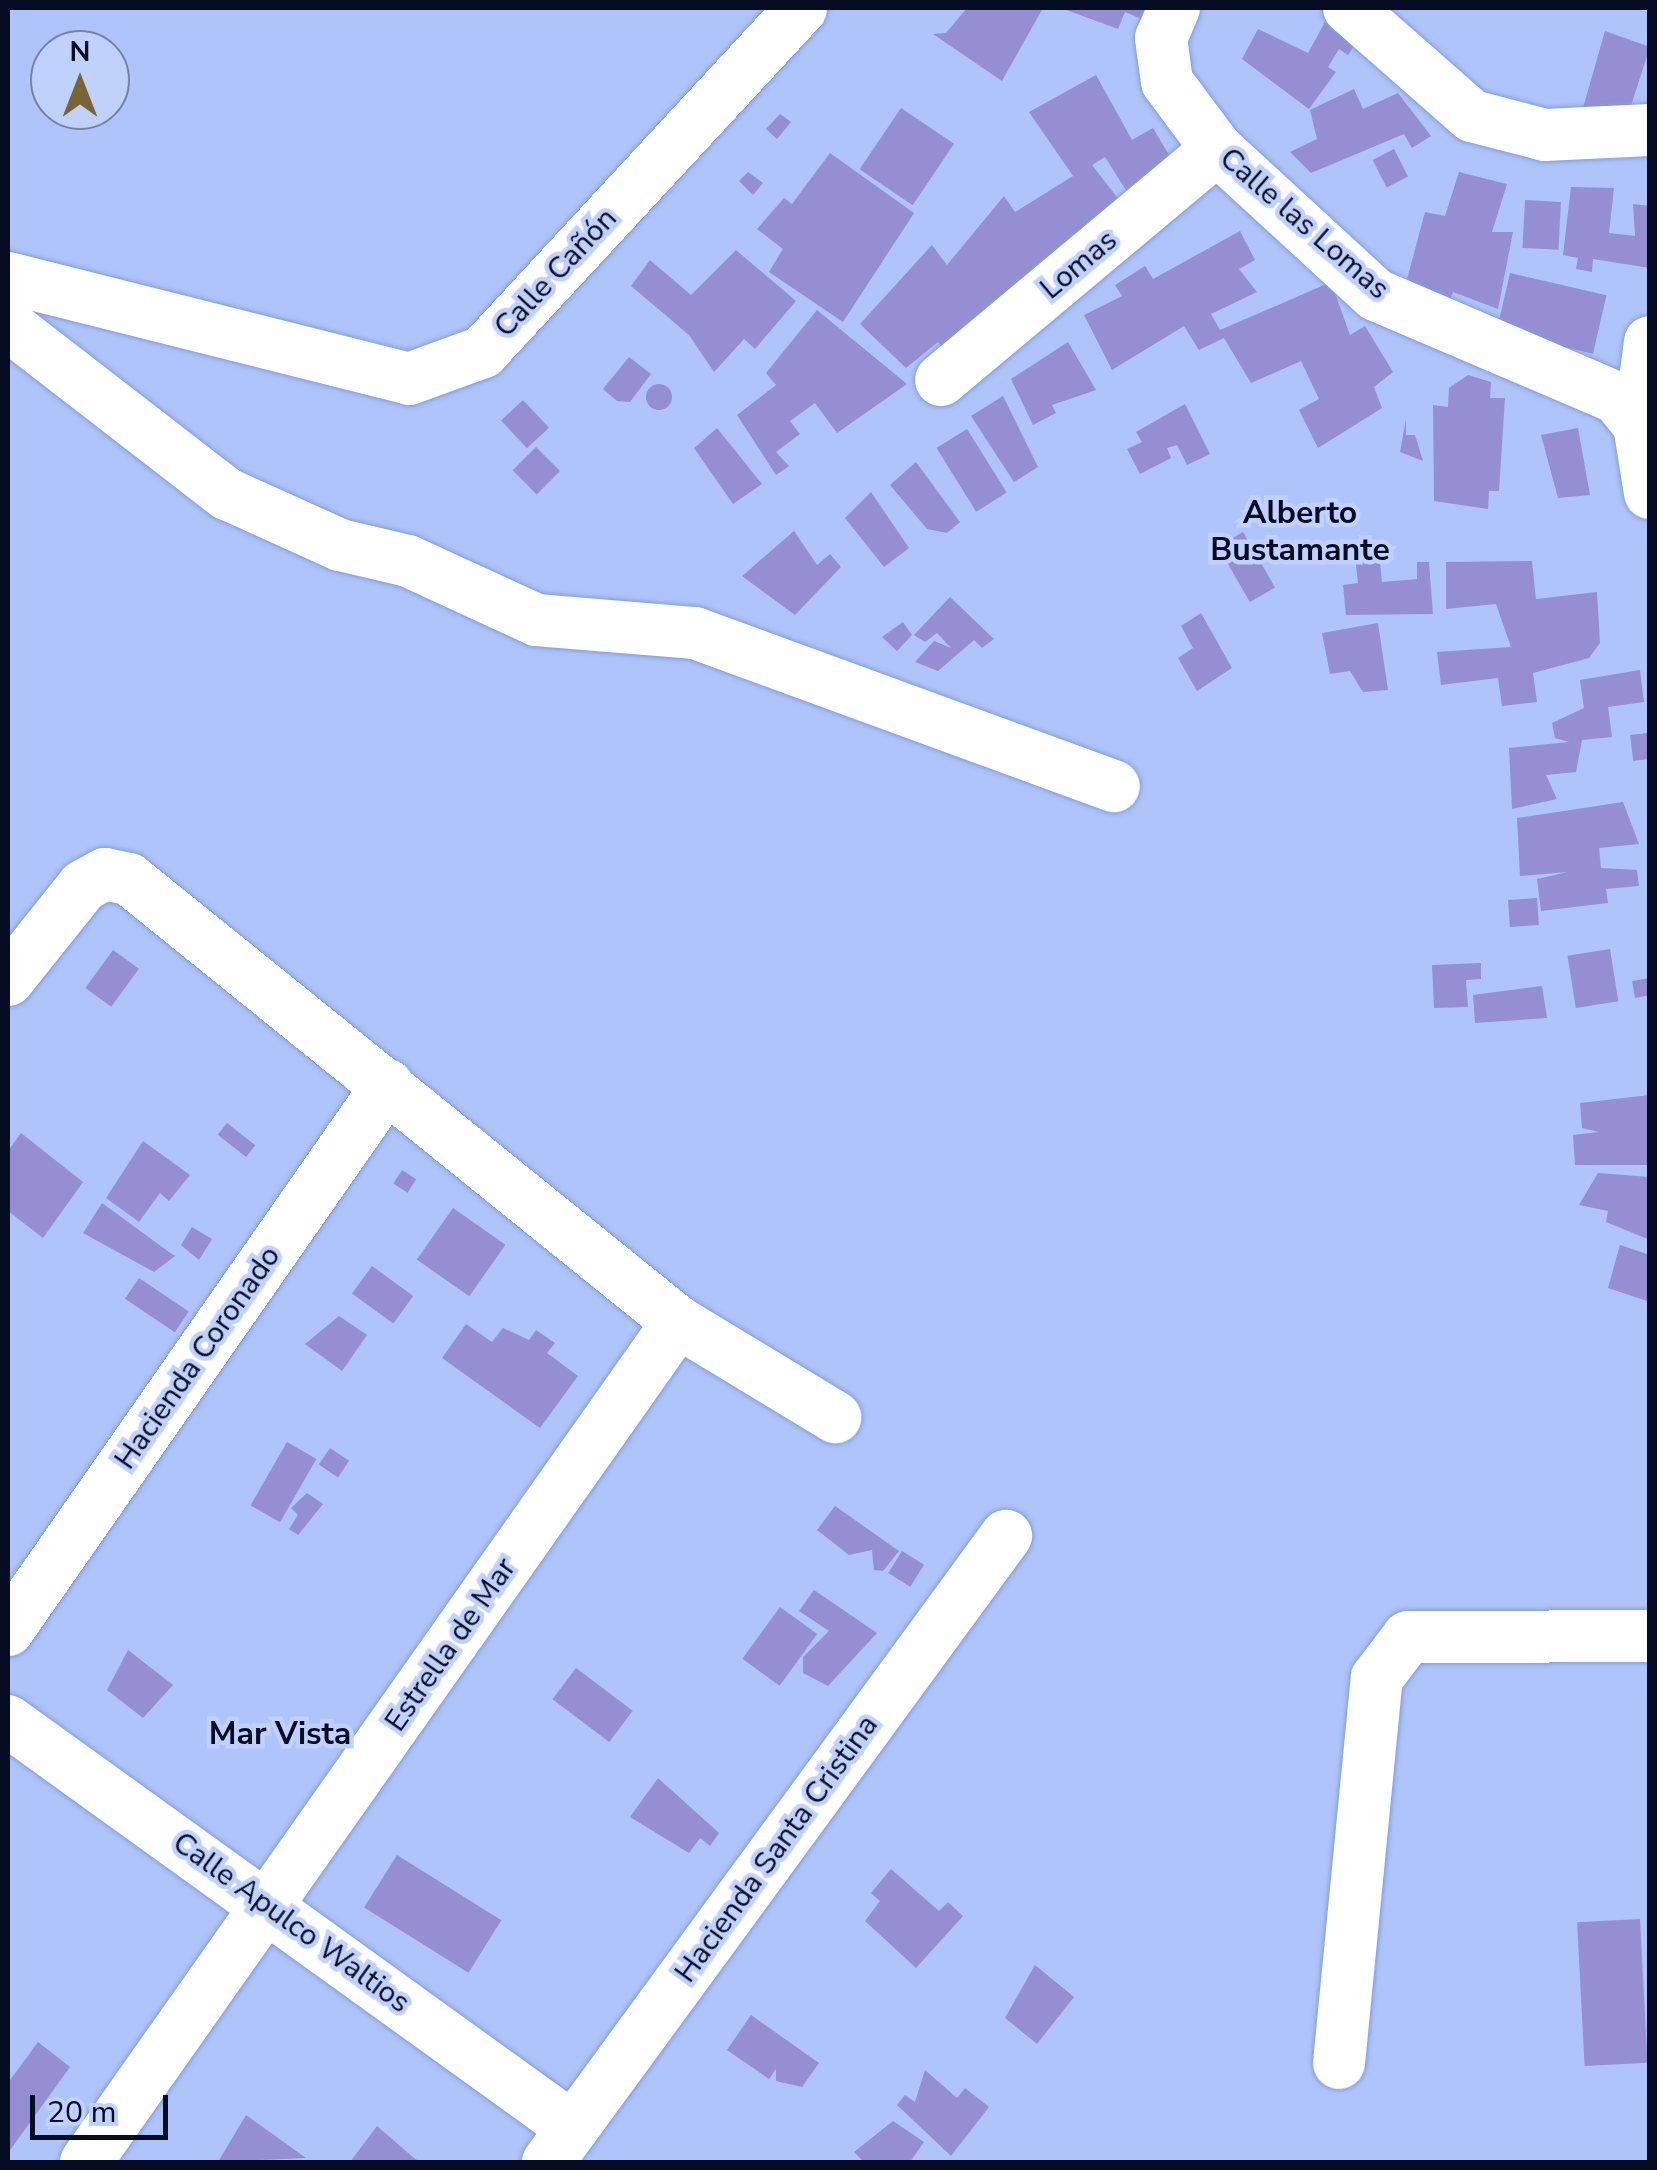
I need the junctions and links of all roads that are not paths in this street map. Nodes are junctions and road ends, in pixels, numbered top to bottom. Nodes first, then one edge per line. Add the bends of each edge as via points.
1 (801, 8) edge
2 (1174, 8) edge
3 (1349, 8) edge
4 (1650, 130) edge
5 (1217, 149) junction
6 (8, 278) edge
7 (8, 325) edge
8 (1650, 342) edge
9 (941, 380) dead end
10 (1639, 425) junction
11 (1650, 493) edge
12 (1114, 786) dead end
13 (8, 980) edge
14 (388, 1084) junction
15 (678, 1322) junction
16 (835, 1417) dead end
17 (1006, 1536) dead end
18 (8, 1630) edge
19 (1650, 1636) edge
20 (8, 1720) edge
21 (268, 1905) junction
22 (1339, 2063) dead end
23 (560, 2145) edge
24 (86, 2162) edge

1 - 6 street, Calle Cañón via 483,352 408,379
2 - 5 street, Calle las Lomas via 1161,38 1166,82
3 - 4 street via 1472,116 1545,136
5 - 9 street, Lomas
5 - 10 street, Calle las Lomas via 1376,296 1617,398
7 - 12 street via 227,494 340,546 408,561 536,620 695,633
8 - 10 street
10 - 11 street
13 - 14 street via 84,886 105,874 129,879
14 - 15 street
14 - 18 street, Hacienda Coronado
15 - 16 street
15 - 21 street, Estrella de Mar
17 - 23 street, Hacienda Santa Cristina
19 - 22 street via 1408,1637 1377,1678
20 - 21 street, Calle Apulco Waltios
21 - 23 street, Calle Apulco Waltios
21 - 24 street, Estrella de Mar

